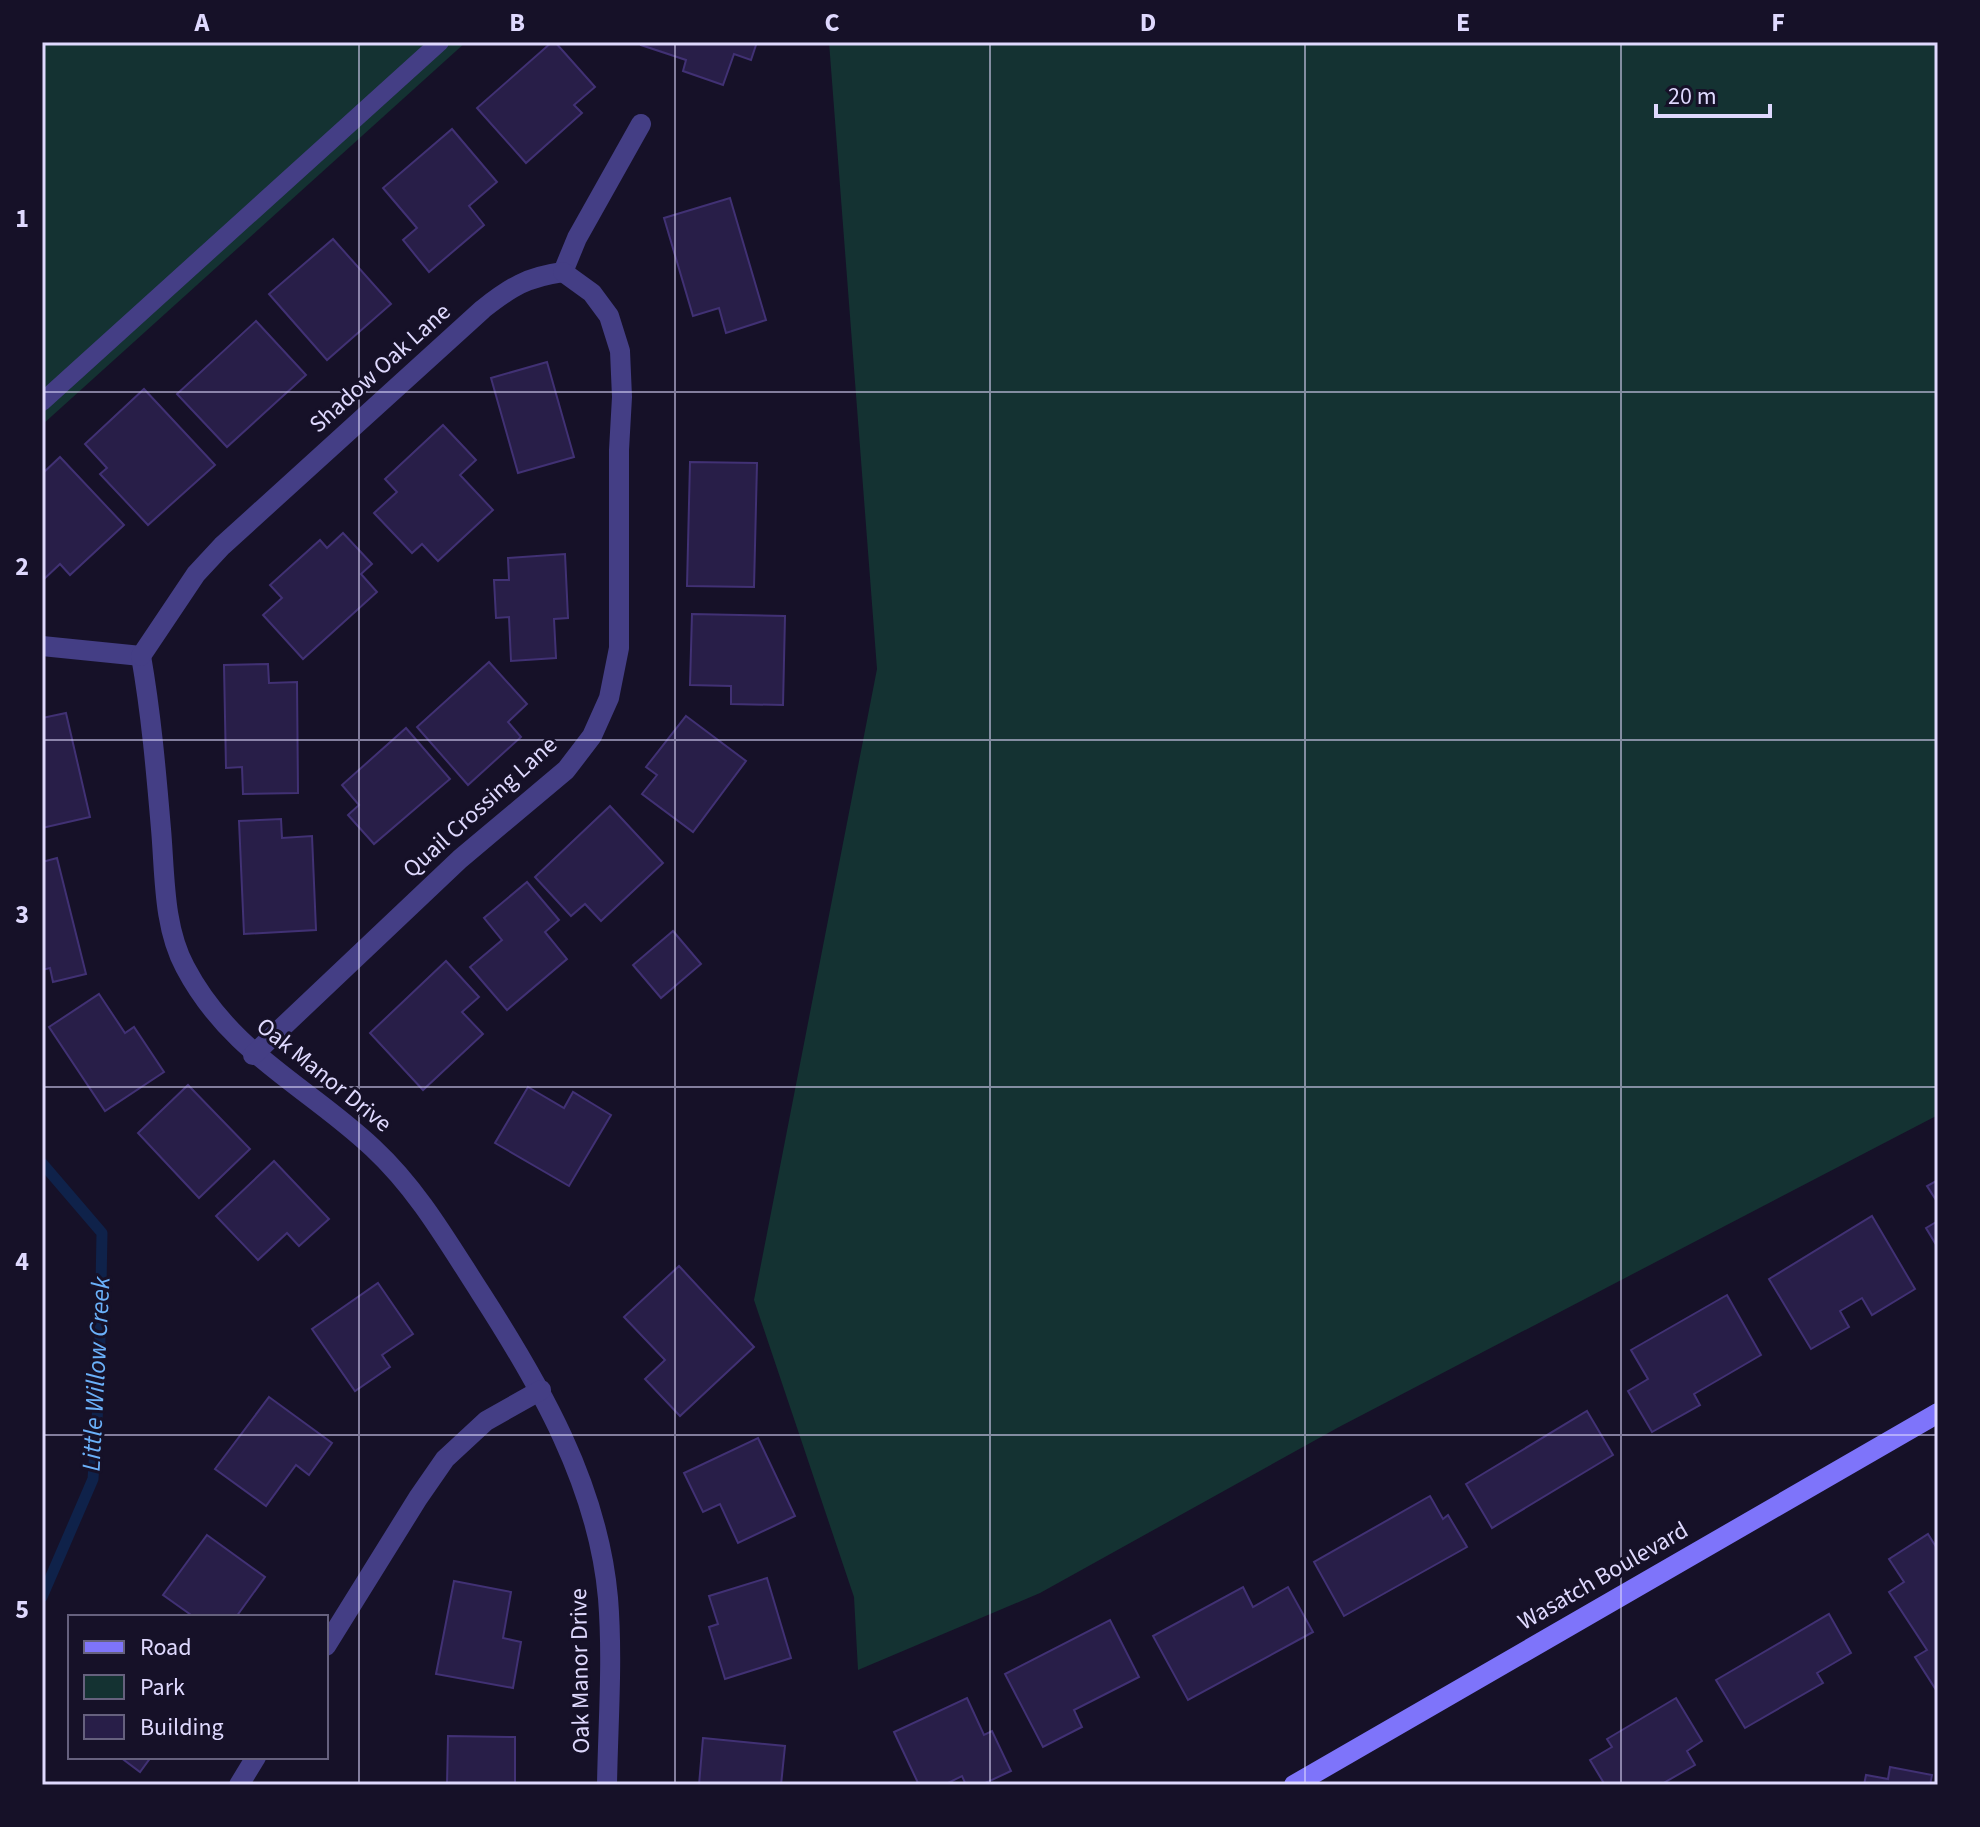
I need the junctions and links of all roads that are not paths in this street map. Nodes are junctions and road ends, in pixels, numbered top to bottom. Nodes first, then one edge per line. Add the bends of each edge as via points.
1 (440, 42) edge
2 (641, 124) dead end
3 (563, 272) junction
4 (42, 402) edge
5 (42, 646) edge
6 (141, 656) junction
7 (253, 1055) junction
8 (541, 1390) junction
9 (1938, 1413) edge
10 (328, 1643) edge
11 (255, 1759) edge
12 (239, 1785) edge
13 (607, 1785) edge
14 (1294, 1785) edge

1 - 4 lane
2 - 3 street
3 - 6 street, Shadow Oak Lane via 535,276 509,289 233,535 196,574
3 - 7 street, Quail Crossing Lane via 592,293 609,316 620,351 619,648 609,698 592,736 566,770 460,859
5 - 6 street
6 - 7 street, Oak Manor Drive via 174,938 204,1001
7 - 8 street, Oak Manor Drive via 340,1118 411,1186
8 - 10 street via 486,1421 445,1459
8 - 13 street, Oak Manor Drive via 575,1465 608,1596
9 - 14 main road, Wasatch Boulevard
11 - 12 street

